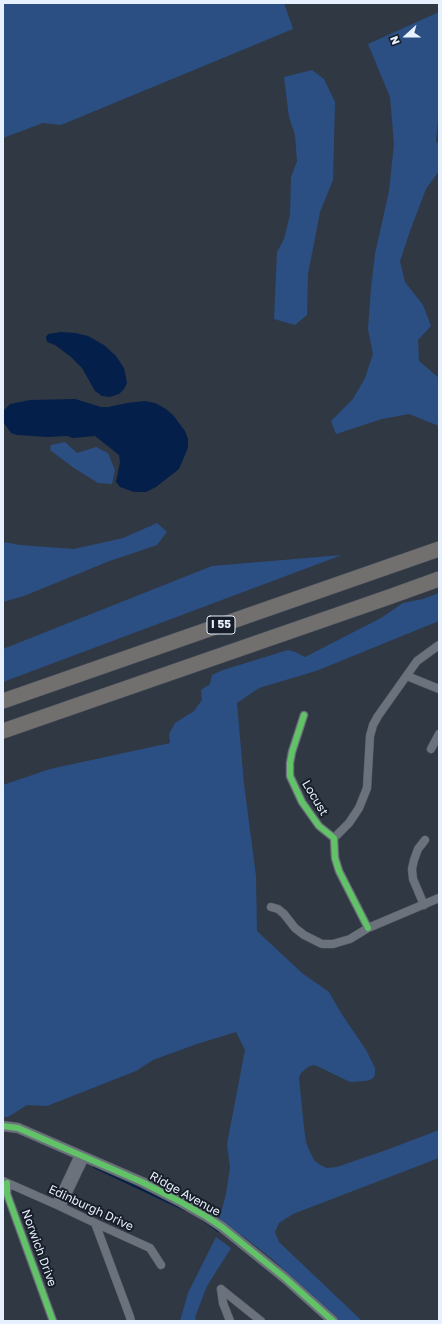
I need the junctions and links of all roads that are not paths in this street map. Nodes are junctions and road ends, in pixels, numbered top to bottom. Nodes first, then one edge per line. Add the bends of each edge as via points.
1 (439, 549) edge
2 (439, 579) edge
3 (439, 645) edge
4 (407, 676) junction
5 (439, 689) edge
6 (3, 701) edge
7 (304, 715) dead end
8 (3, 731) edge
9 (439, 734) edge
10 (431, 749) dead end
11 (334, 838) junction
12 (424, 840) dead end
13 (439, 898) edge
14 (424, 905) junction
15 (271, 907) dead end
16 (368, 928) junction
17 (3, 1126) edge
18 (82, 1156) junction
19 (5, 1182) edge
20 (58, 1205) junction
21 (95, 1223) junction
22 (161, 1265) dead end
23 (53, 1321) edge
24 (131, 1321) edge
25 (230, 1321) edge
26 (261, 1321) edge
27 (333, 1321) edge

1 - 6 highway, I 55
2 - 8 highway, I 55
3 - 4 street via 417,662
4 - 5 street
4 - 11 street via 373,726 370,736 367,788 359,808
7 - 11 street, Locust via 292,752 290,776 314,820
9 - 10 street
11 - 16 street via 339,872
12 - 14 street via 418,849 412,869 413,879
13 - 14 street
14 - 16 street
15 - 16 street via 284,914 304,935 322,944 350,939
17 - 18 street, Ridge Avenue via 18,1128
18 - 20 street
18 - 27 street, Ridge Avenue via 142,1182 207,1217 285,1278
19 - 20 street, Edinburgh Drive
19 - 23 street, Norwich Drive via 7,1194
20 - 21 street, Edinburgh Drive
21 - 22 street, Edinburgh Drive via 150,1248
21 - 24 street
25 - 26 street via 221,1289

